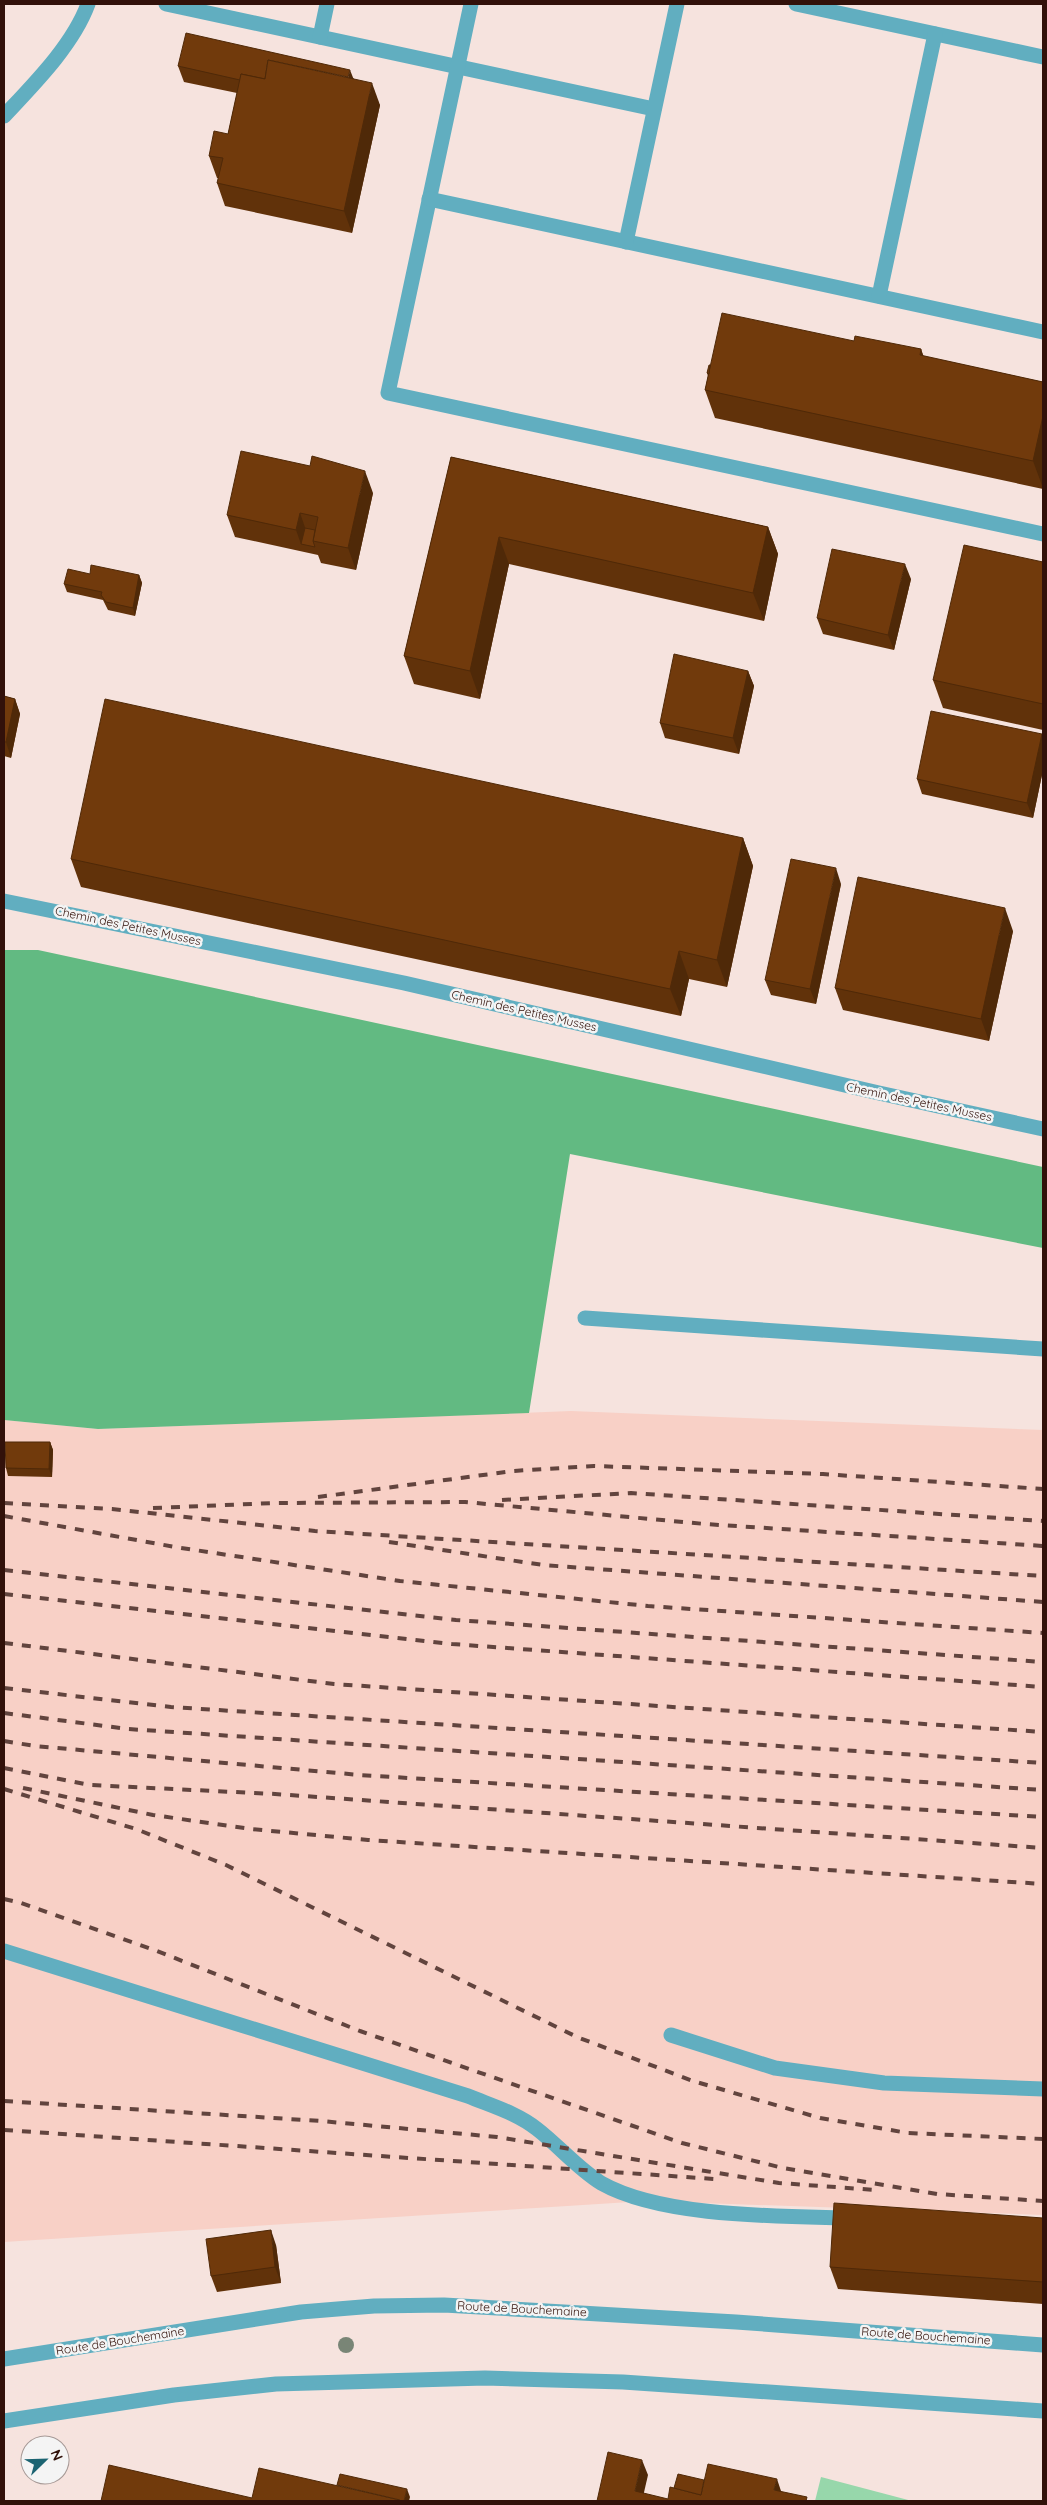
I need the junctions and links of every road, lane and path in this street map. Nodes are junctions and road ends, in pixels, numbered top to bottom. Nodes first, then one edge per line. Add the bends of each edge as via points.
1 (88, 4) edge
2 (166, 4) edge
3 (327, 4) edge
4 (470, 4) edge
5 (677, 4) edge
6 (796, 4) edge
7 (935, 34) junction
8 (320, 37) junction
9 (1043, 57) edge
10 (457, 67) junction
11 (654, 109) junction
12 (4, 116) edge
13 (429, 199) junction
14 (626, 242) junction
15 (879, 296) junction
16 (1043, 332) edge
17 (1043, 534) edge
18 (4, 901) edge
19 (1043, 1129) edge
20 (585, 1318) dead end
21 (1043, 1349) edge
22 (4, 1951) edge
23 (671, 2035) dead end
24 (1043, 2089) edge
25 (865, 2219) edge
26 (1043, 2345) edge
27 (4, 2359) edge
28 (1043, 2411) edge
29 (4, 2421) edge

1 - 12 street via 81,24
2 - 8 street
3 - 8 street
4 - 10 street
5 - 11 street
6 - 7 street
7 - 9 street
7 - 15 street
8 - 10 street
10 - 11 street
10 - 13 street
11 - 14 street
13 - 14 street
13 - 17 street via 388,393
14 - 15 street
15 - 16 street
18 - 19 street, Chemin des Petites Musses via 404,983
20 - 21 street
22 - 25 street via 468,2096 536,2128 602,2183 645,2200 668,2206 758,2215
23 - 24 street via 775,2068 884,2083
26 - 27 street, Route de Bouchemaine via 736,2322 414,2305 301,2312
28 - 29 street via 623,2382 485,2378 276,2384 174,2395

